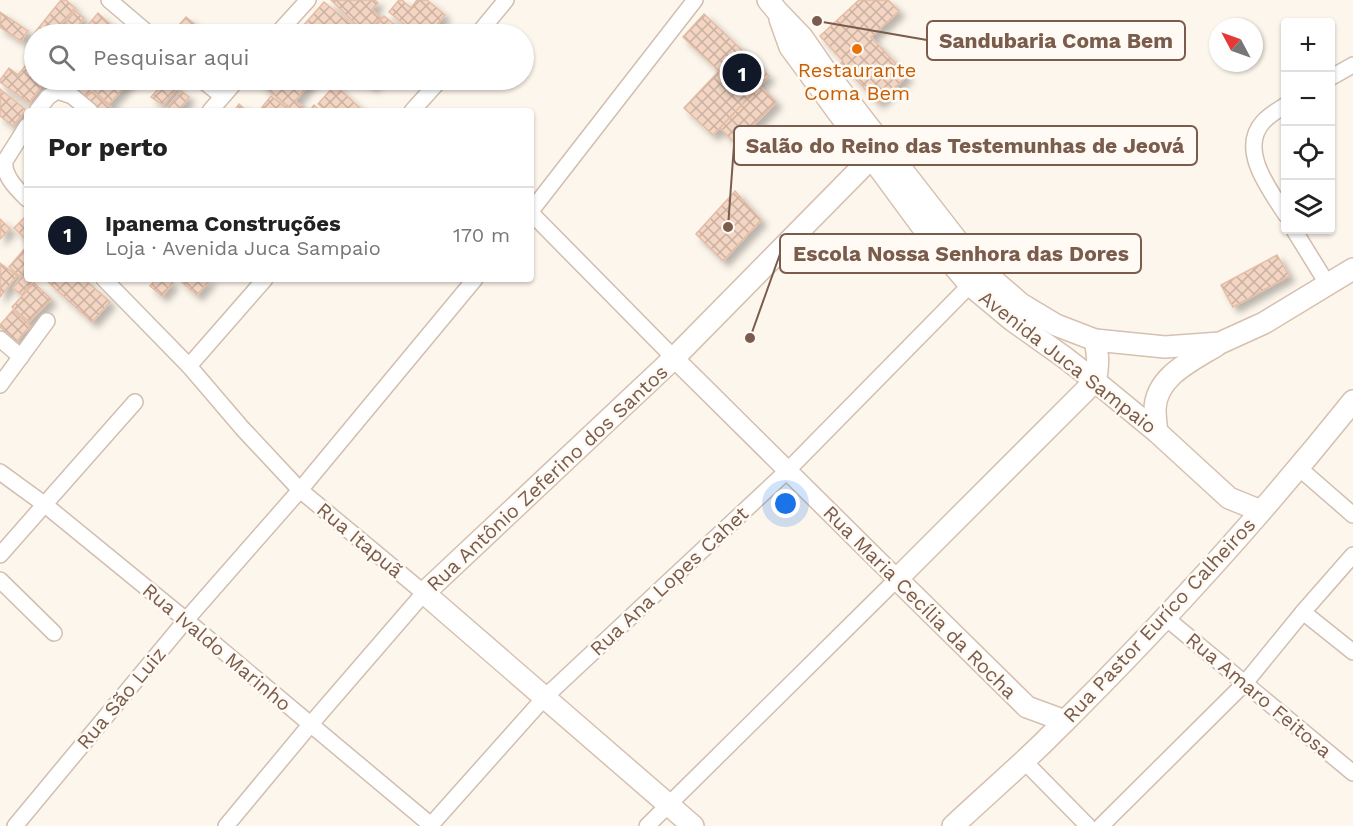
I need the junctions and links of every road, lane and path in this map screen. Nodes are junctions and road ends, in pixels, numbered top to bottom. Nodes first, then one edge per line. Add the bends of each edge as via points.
1 (109, 0) edge
2 (308, 0) edge
3 (506, 0) edge
4 (695, 0) edge
5 (773, 6) edge
6 (138, 24) edge
7 (286, 24) edge
8 (486, 24) edge
9 (1353, 65) edge
10 (1335, 75) edge
11 (214, 90) edge
12 (228, 90) edge
13 (431, 90) edge
14 (222, 96) junction
15 (39, 108) edge
16 (86, 108) edge
17 (212, 108) edge
18 (415, 108) edge
19 (1281, 108) edge
20 (24, 131) edge
21 (878, 152) junction
22 (24, 196) edge
23 (1281, 207) edge
24 (534, 208) edge
25 (534, 215) edge
26 (1296, 234) edge
27 (1353, 269) edge
28 (107, 282) edge
29 (262, 282) edge
30 (472, 282) edge
31 (970, 285) junction
32 (1328, 285) junction
33 (47, 321) dead end
34 (0, 339) edge
35 (1095, 340) junction
36 (1220, 343) junction
37 (21, 357) junction
38 (674, 358) junction
39 (189, 366) junction
40 (1095, 381) junction
41 (0, 385) edge
42 (1353, 401) edge
43 (135, 402) dead end
44 (1157, 432) junction
45 (1299, 468) junction
46 (787, 471) junction
47 (0, 472) edge
48 (300, 490) junction
49 (1229, 498) junction
50 (44, 504) junction
51 (1261, 511) junction
52 (1353, 515) edge
53 (1243, 531) junction
54 (0, 555) edge
55 (1353, 555) edge
56 (897, 579) junction
57 (0, 580) edge
58 (424, 593) junction
59 (1303, 612) junction
60 (1166, 618) junction
61 (186, 620) junction
62 (54, 633) dead end
63 (1353, 652) edge
64 (1245, 683) junction
65 (545, 697) junction
66 (1027, 707) junction
67 (1065, 721) junction
68 (310, 725) junction
69 (1042, 744) junction
70 (1024, 761) junction
71 (1353, 774) edge
72 (668, 805) junction
73 (955, 825) edge
74 (15, 826) edge
75 (226, 826) edge
76 (431, 826) edge
77 (647, 826) edge
78 (693, 826) edge
79 (1088, 826) edge
80 (1101, 826) edge

1 - 6 street
2 - 7 street
3 - 8 street
4 - 24 street
5 - 21 main road, Avenida Juca Sampaio via 802,37
9 - 10 street
11 - 14 street
12 - 14 street
13 - 18 street
14 - 17 street
15 - 16 street via 57,91 72,96
19 - 23 street via 1257,129 1253,146 1262,177
20 - 22 street via 4,167
21 - 31 main road, Avenida Juca Sampaio via 935,244
21 - 35 main road, Avenida Juca Sampaio via 985,273 1021,304 1056,325
21 - 38 main road, Rua Antônio Zeferino dos Santos
25 - 38 street, Rua Maria Cecília da Rocha
26 - 32 street
27 - 32 main road, Avenida Juca Sampaio
28 - 39 street, Rua Itapuã
29 - 39 street
30 - 48 street, Rua São Luiz
31 - 40 main road, Avenida Juca Sampaio
31 - 46 street, Rua Ana Lopes Cahet
32 - 36 main road, Avenida Juca Sampaio via 1264,323
33 - 37 street
34 - 37 street
35 - 36 main road, Avenida Juca Sampaio via 1165,347
35 - 40 main road via 1099,357
36 - 44 main road via 1180,367 1166,381 1155,407
37 - 41 street
38 - 46 street, Rua Maria Cecília da Rocha
38 - 58 main road, Rua Antônio Zeferino dos Santos
39 - 48 street, Rua Itapuã
40 - 44 main road, Avenida Juca Sampaio
40 - 56 main road
42 - 45 main road, Rua Pastor Euríco Calheiros
43 - 50 street
44 - 49 main road, Avenida Juca Sampaio
45 - 51 main road, Rua Pastor Euríco Calheiros
45 - 52 street
46 - 56 street, Rua Maria Cecília da Rocha
46 - 65 street, Rua Ana Lopes Cahet
47 - 50 street, Rua Ivaldo Marinho
48 - 58 street, Rua Itapuã
48 - 61 street, Rua São Luiz
49 - 51 main road, Avenida Juca Sampaio
49 - 53 main road
50 - 54 street
50 - 61 street, Rua Ivaldo Marinho
51 - 53 main road, Rua Pastor Euríco Calheiros
53 - 60 main road, Rua Pastor Euríco Calheiros
55 - 59 street
56 - 66 main road, Rua Maria Cecília da Rocha
56 - 72 street
57 - 62 street
58 - 65 main road, Rua Itapuã
58 - 68 street, Rua Antônio Zeferino dos Santos
59 - 63 street
59 - 64 street
60 - 64 street, Rua Amaro Feitosa
60 - 67 main road, Rua Pastor Euríco Calheiros
61 - 68 street, Rua Ivaldo Marinho
61 - 74 street, Rua São Luiz
64 - 71 street, Rua Amaro Feitosa
64 - 80 street
65 - 72 main road, Rua Itapuã
65 - 76 street, Rua Ivaldo Marinho
66 - 67 main road, Rua Maria Cecília da Rocha
66 - 69 main road
67 - 69 main road, Rua Pastor Euríco Calheiros
68 - 75 street, Rua Antônio Zeferino dos Santos
68 - 76 street, Rua Ivaldo Marinho
69 - 70 main road, Rua Pastor Euríco Calheiros
70 - 73 main road, Rua Pastor Euríco Calheiros
70 - 79 street
72 - 77 street
72 - 78 main road, Rua Itapuã

